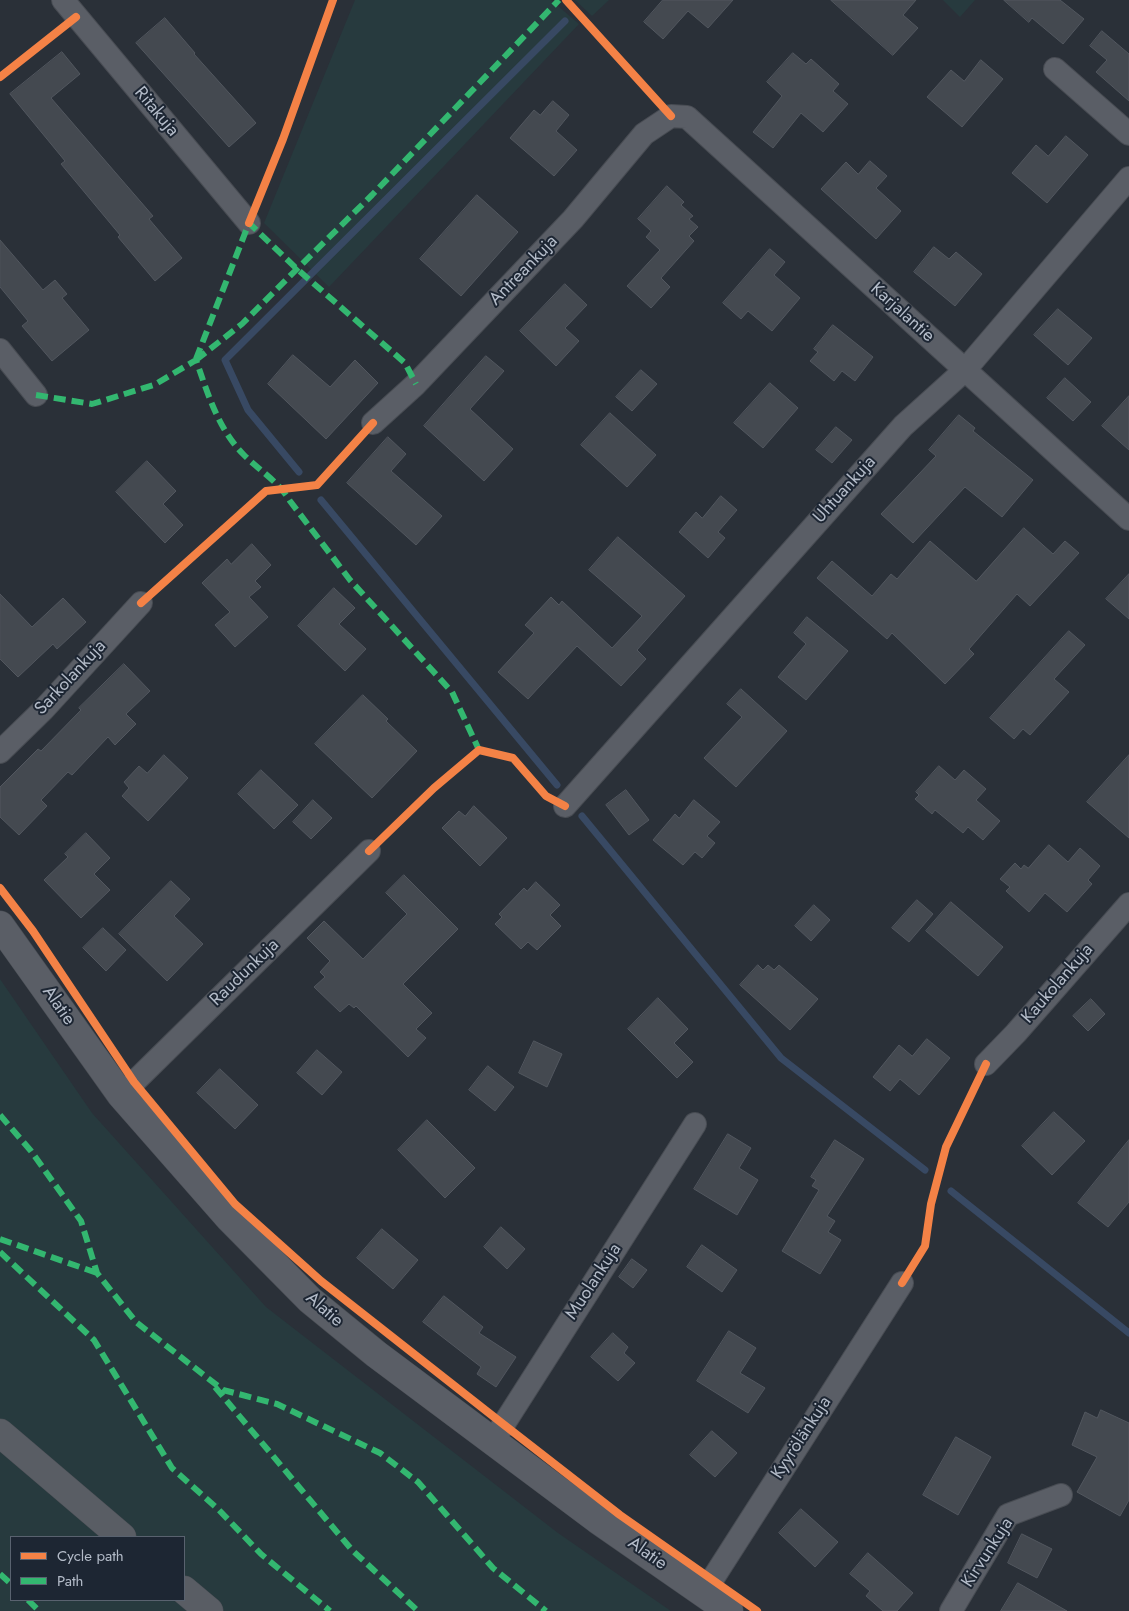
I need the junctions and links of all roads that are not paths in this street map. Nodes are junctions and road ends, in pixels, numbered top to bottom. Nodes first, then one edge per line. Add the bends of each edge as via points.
1 (63, 0) edge
2 (1055, 69) dead end
3 (671, 116) joint
4 (1129, 134) edge
5 (1129, 178) edge
6 (249, 223) dead end
7 (0, 350) edge
8 (965, 370) junction
9 (36, 395) dead end
10 (373, 423) dead end
11 (1129, 519) edge
12 (141, 603) dead end
13 (0, 752) edge
14 (565, 806) dead end
15 (369, 851) dead end
16 (1129, 904) edge
17 (0, 925) edge
18 (986, 1064) dead end
19 (121, 1096) junction
20 (695, 1124) dead end
21 (902, 1283) dead end
22 (0, 1433) edge
23 (493, 1441) junction
24 (1061, 1495) dead end
25 (121, 1536) edge
26 (185, 1591) edge
27 (703, 1594) junction
28 (209, 1611) edge
29 (729, 1611) edge
30 (952, 1611) edge

1 - 6 street, Ritakuja
2 - 4 street
3 - 8 street, Karjalantie via 687,117
3 - 10 street, Antreankuja via 644,134 573,219 416,384
5 - 8 street, Uhtuankuja
7 - 9 street
8 - 11 street, Karjalantie
8 - 14 street, Uhtuankuja via 903,426
12 - 13 street, Sarkolankuja
15 - 19 street, Raudunkuja
16 - 18 street, Kaukolankuja
17 - 19 street, Alatie
19 - 23 street, Alatie via 229,1218 310,1300
20 - 23 street, Muolankuja
21 - 27 street, Kyyrölänkuja
22 - 25 main road
23 - 27 street, Alatie
24 - 30 street, Kirvunkuja via 1008,1515
26 - 28 main road
27 - 29 street, Alatie

